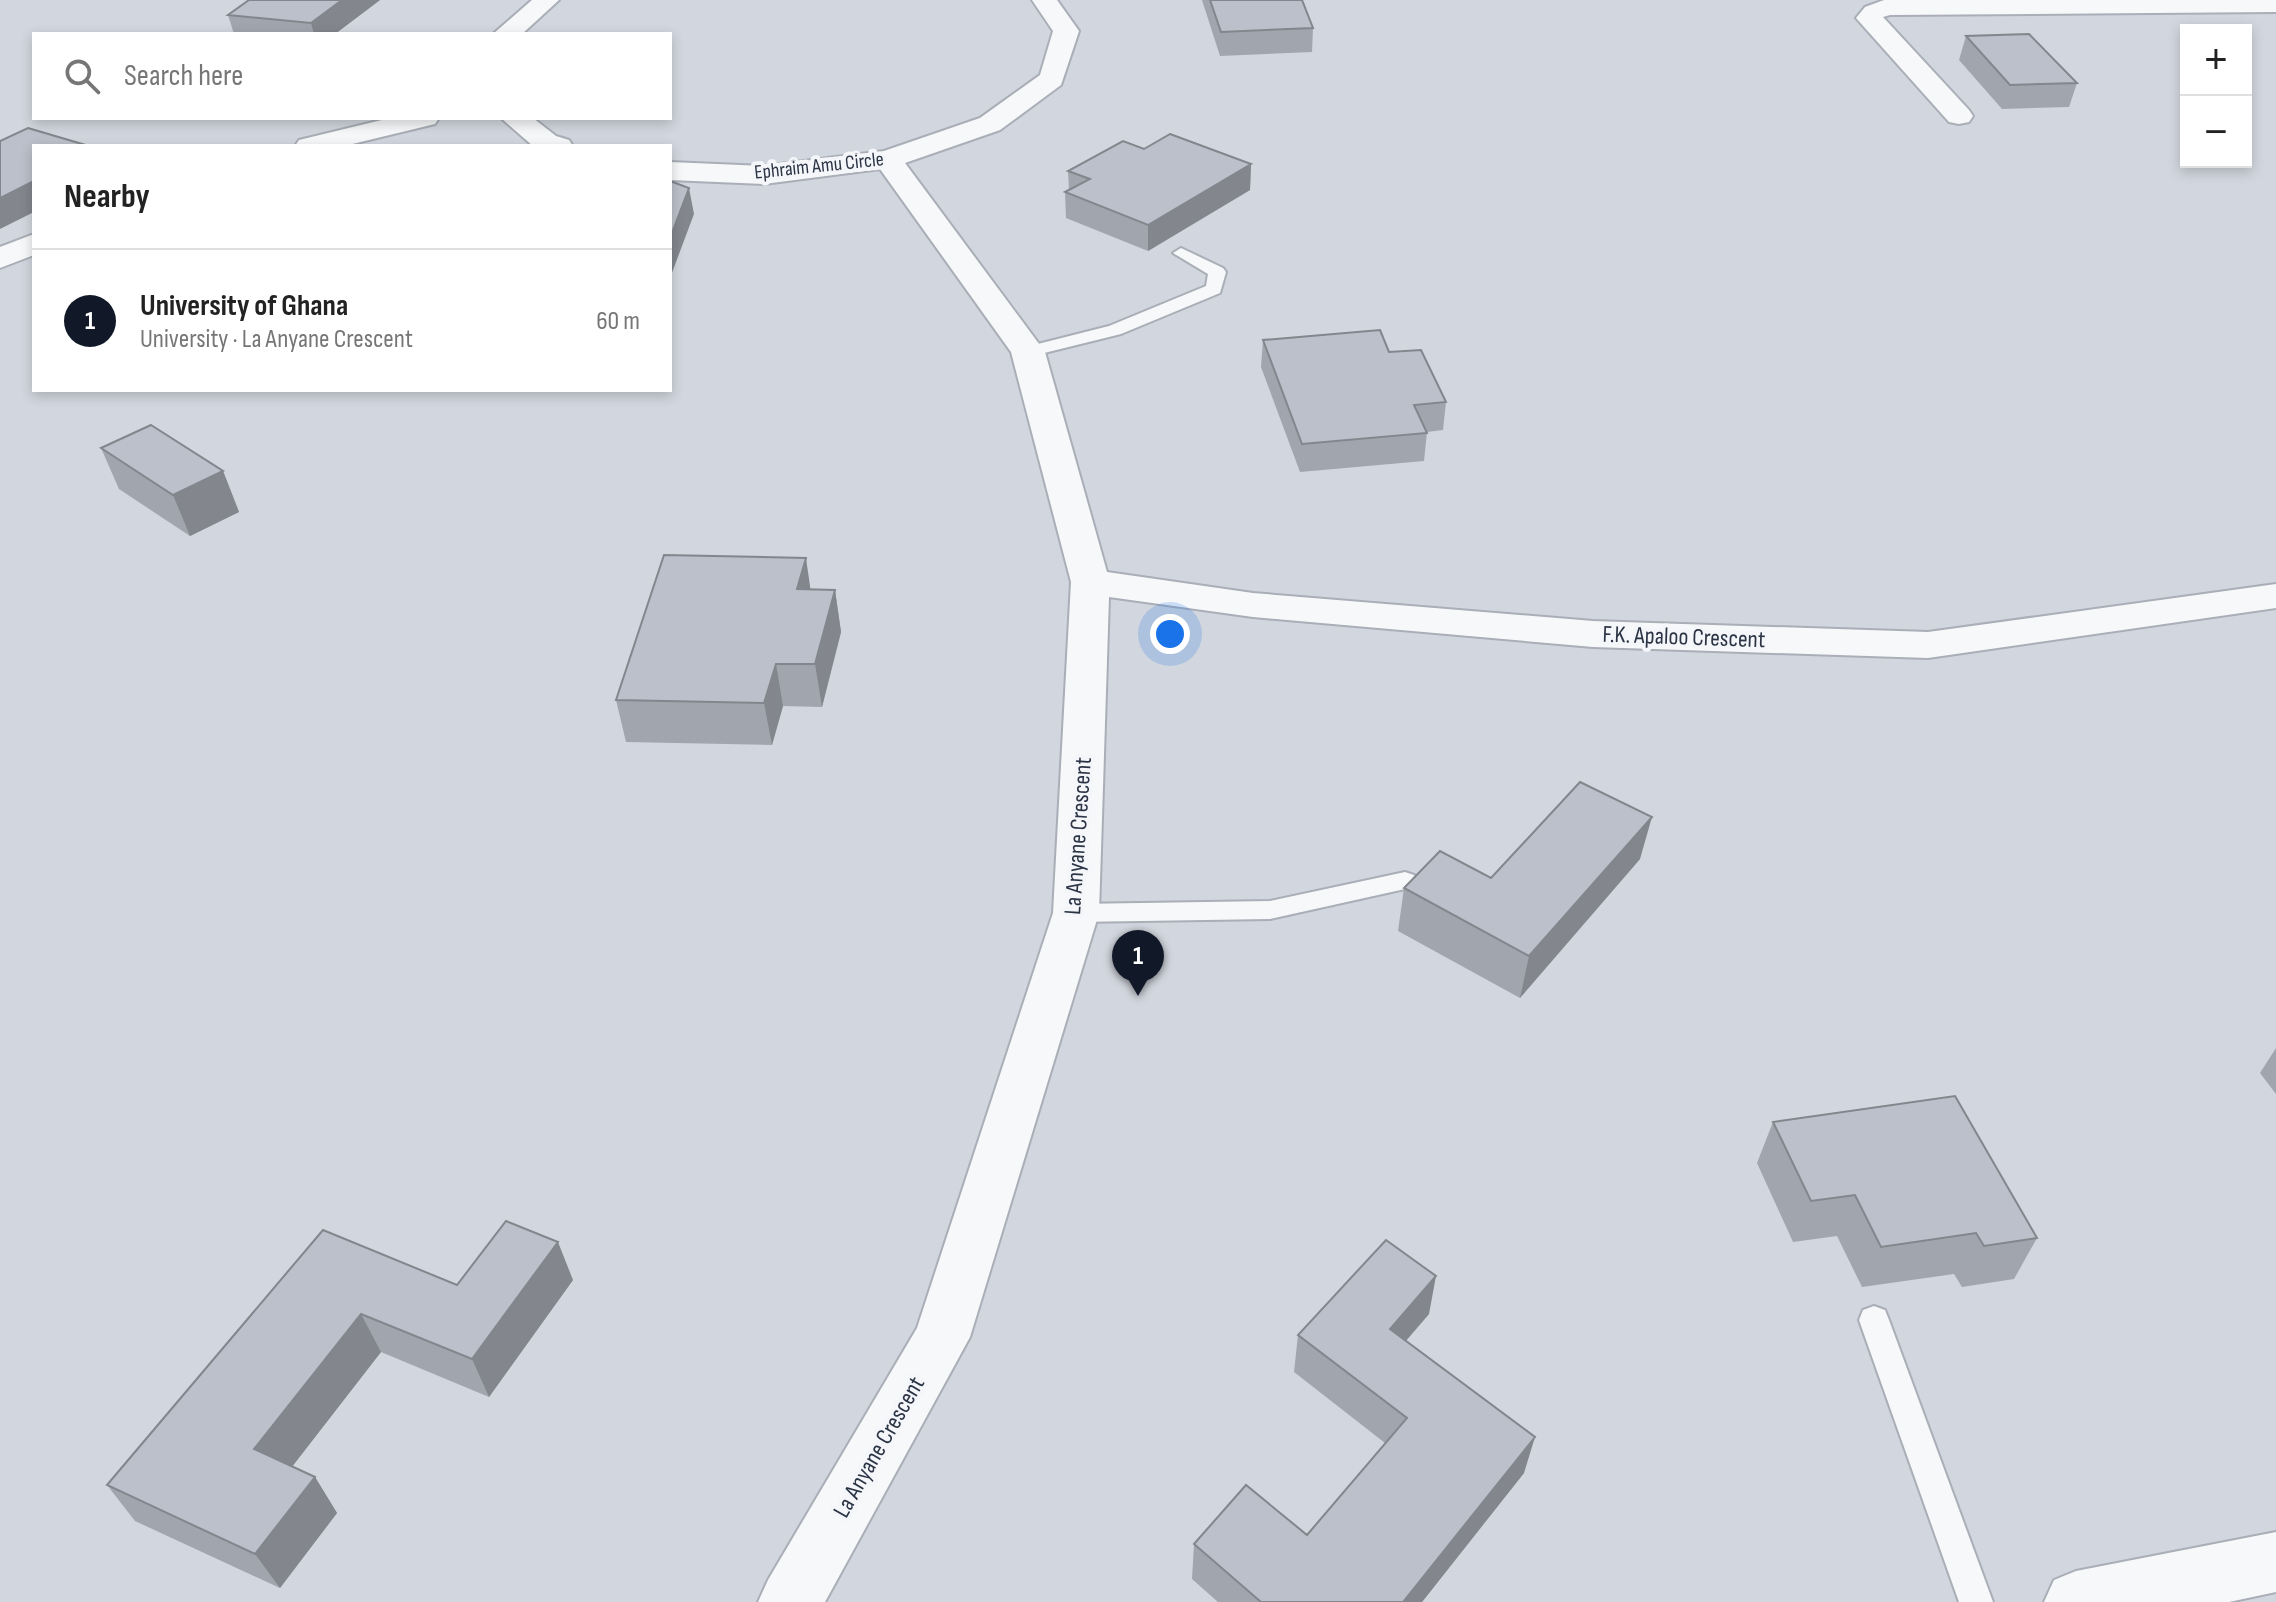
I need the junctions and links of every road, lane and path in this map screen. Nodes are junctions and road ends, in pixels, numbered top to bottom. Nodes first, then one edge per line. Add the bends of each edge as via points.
1 (547, 0) edge
2 (1044, 0) edge
3 (2276, 4) edge
4 (508, 32) edge
5 (1959, 116) dead end
6 (417, 120) edge
7 (518, 120) edge
8 (317, 144) edge
9 (552, 144) edge
10 (888, 159) junction
11 (672, 171) edge
12 (32, 244) edge
13 (1181, 253) dead end
14 (0, 259) edge
15 (1028, 352) junction
16 (1090, 582) junction
17 (2276, 596) edge
18 (1405, 881) dead end
19 (1076, 913) junction
20 (1874, 1320) dead end
21 (2276, 1562) edge
22 (790, 1602) edge
23 (1976, 1602) edge
24 (2076, 1602) edge

1 - 4 street
2 - 10 street, Ephraim Amu Circle via 1066,31 1052,79 990,124
3 - 5 street via 1886,7 1874,12 1869,18
6 - 8 street
7 - 9 street
10 - 11 street, Ephraim Amu Circle via 764,175
10 - 15 street, La Anyane Crescent
12 - 14 street
13 - 15 lane via 1217,272 1214,289 1115,330
15 - 16 street, La Anyane Crescent
16 - 17 street, F.K. Apaloo Crescent via 1253,605 1593,634 1928,645
16 - 19 street, La Anyane Crescent
18 - 19 lane via 1270,910
19 - 22 street, La Anyane Crescent via 942,1337
20 - 23 lane
21 - 24 street

